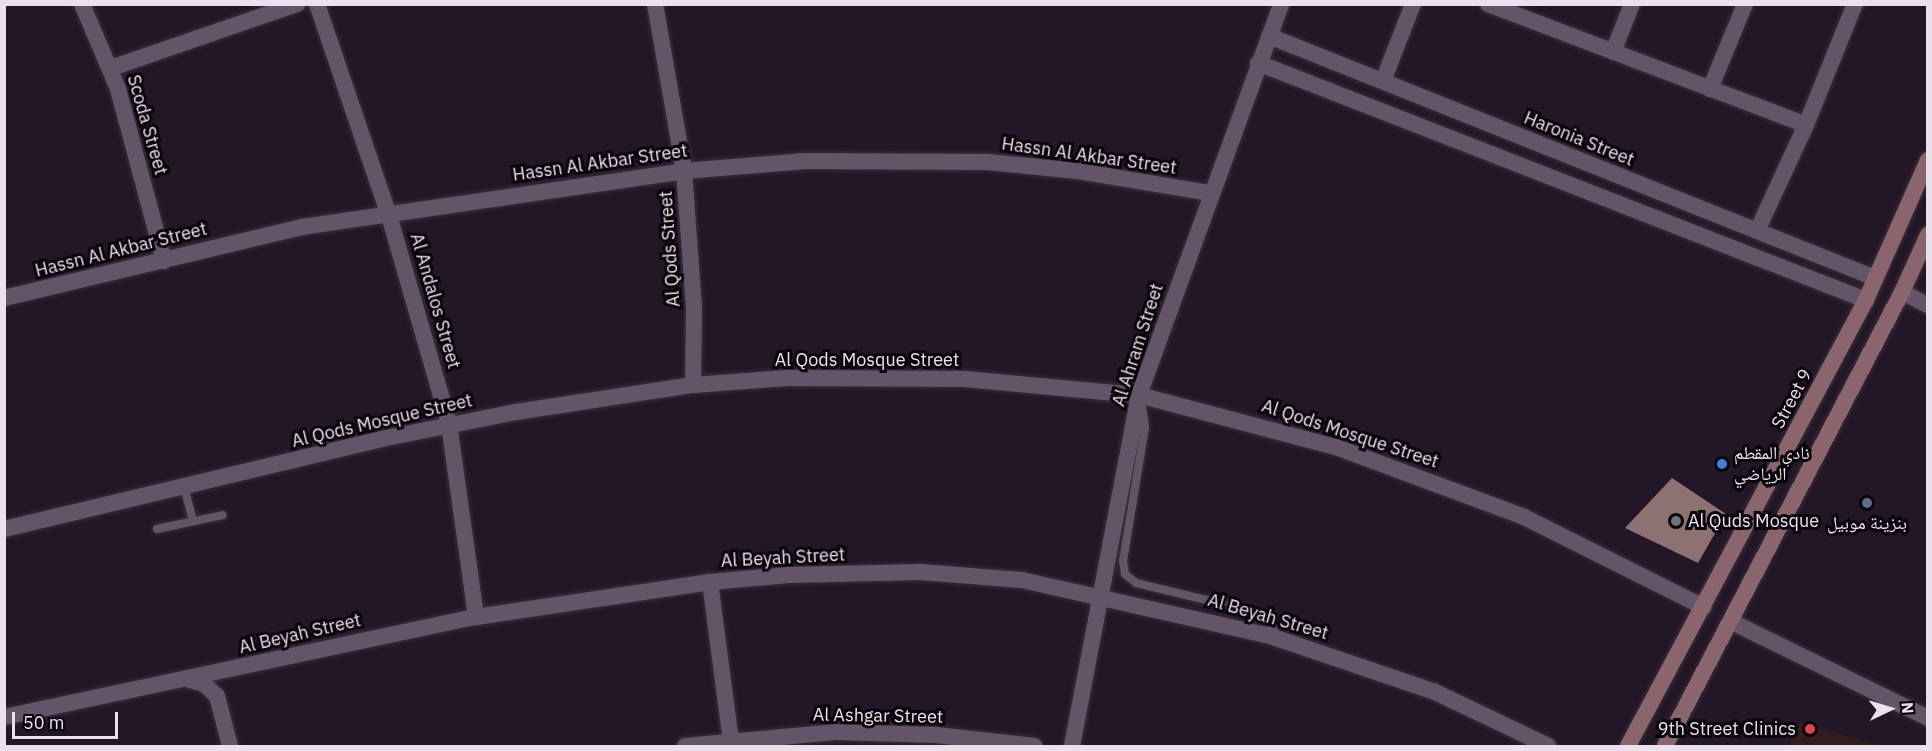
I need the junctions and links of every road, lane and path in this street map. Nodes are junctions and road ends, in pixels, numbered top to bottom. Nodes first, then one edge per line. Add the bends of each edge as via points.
1 (81, 4) edge
2 (297, 4) edge
3 (317, 4) edge
4 (655, 4) edge
5 (1281, 4) edge
6 (1413, 4) edge
7 (1488, 4) edge
8 (1632, 4) edge
9 (1745, 4) edge
10 (1855, 4) edge
11 (1512, 9) edge
12 (1269, 36) junction
13 (1613, 52) junction
14 (1258, 63) junction
15 (111, 68) junction
16 (1383, 81) junction
17 (1710, 89) junction
18 (1806, 125) junction
19 (1928, 160) edge
20 (684, 171) junction
21 (1210, 193) junction
22 (388, 212) junction
23 (1757, 231) junction
24 (1928, 235) edge
25 (164, 261) junction
26 (1875, 278) junction
27 (1902, 292) junction
28 (4, 298) edge
29 (1866, 300) junction
30 (1928, 305) edge
31 (693, 385) junction
32 (1139, 395) junction
33 (449, 424) junction
34 (184, 487) junction
35 (223, 515) dead end
36 (193, 521) junction
37 (4, 528) edge
38 (157, 529) dead end
39 (710, 582) junction
40 (1101, 596) junction
41 (1704, 607) junction
42 (476, 617) junction
43 (1732, 622) junction
44 (1276, 638) junction
45 (190, 680) junction
46 (4, 717) edge
47 (1928, 718) edge
48 (731, 741) junction
49 (935, 741) edge
50 (230, 747) edge
51 (685, 747) edge
52 (1034, 747) edge
53 (1072, 747) edge
54 (1548, 747) edge
55 (1628, 747) edge
56 (1665, 747) edge

1 - 15 street, Scoda Street
2 - 15 street
3 - 22 street, Al Andalos Street via 352,97
4 - 20 street, Al Qods Street
5 - 12 street, Al Ahram Street
6 - 16 street
7 - 11 street
8 - 13 street
9 - 17 street
10 - 18 street
11 - 13 street
12 - 14 street, Al Ahram Street
12 - 16 street, Haronia Street
13 - 17 street
14 - 21 street, Al Ahram Street
14 - 29 street
15 - 25 street, Scoda Street
16 - 23 street, Haronia Street
17 - 18 street
18 - 23 street
19 - 26 main road, Street 9
20 - 21 street, Hassn Al Akbar Street via 806,161 988,162 1078,171
20 - 22 street, Hassn Al Akbar Street
20 - 31 street, Al Qods Street via 694,306
21 - 32 street, Al Ahram Street
22 - 25 street, Hassn Al Akbar Street via 302,226
22 - 33 street, Al Andalos Street
23 - 26 street, Haronia Street
24 - 27 main road
25 - 28 street, Hassn Al Akbar Street
26 - 29 main road, Street 9
27 - 30 street
27 - 43 main road
29 - 41 main road, Street 9
31 - 32 street, Al Qods Mosque Street via 876,376 976,379
31 - 33 street, Al Qods Mosque Street
32 - 40 street, Al Ahram Street
32 - 41 street, Al Qods Mosque Street via 1315,440 1431,479 1615,560
32 - 44 lane via 1145,427 1123,561 1125,574 1136,583 1256,612 1268,620
33 - 34 street, Al Qods Mosque Street
33 - 42 street, Al Andalos Street
34 - 36 lane
34 - 37 street, Al Qods Mosque Street
35 - 36 lane
36 - 38 lane
39 - 40 street, Al Beyah Street via 789,575 920,572 1022,580
39 - 42 street, Al Beyah Street
39 - 48 street
40 - 44 street, Al Beyah Street
40 - 53 street, Al Ahram Street
41 - 55 main road, Street 9
42 - 45 street, Al Beyah Street
43 - 47 street
43 - 56 main road
44 - 54 street, Al Beyah Street via 1435,692
45 - 46 street, Al Beyah Street
45 - 50 street via 204,684 217,696
48 - 49 street, Al Ashgar Street via 837,732
48 - 51 street, Al Ashgar Street
49 - 52 street, Al Ashgar Street

